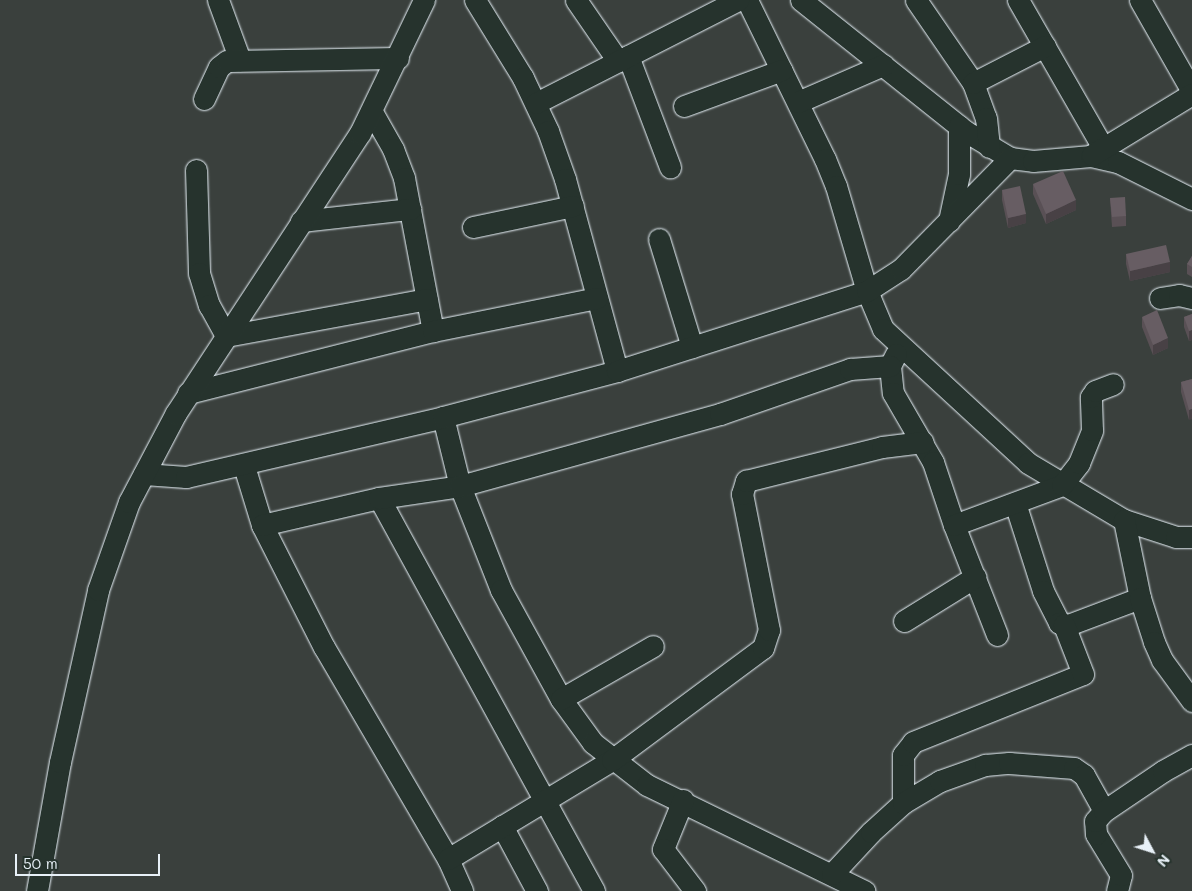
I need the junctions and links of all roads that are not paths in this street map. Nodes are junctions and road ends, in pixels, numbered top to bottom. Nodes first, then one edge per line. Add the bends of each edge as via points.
1 (218, 0) edge
2 (424, 0) edge
3 (475, 0) edge
4 (576, 0) edge
5 (738, 0) edge
6 (747, 0) edge
7 (801, 0) edge
8 (916, 0) edge
9 (1018, 0) edge
10 (1140, 0) edge
11 (1044, 46) junction
12 (398, 58) junction
13 (623, 58) junction
14 (240, 60) junction
15 (883, 65) junction
16 (782, 70) junction
17 (974, 83) junction
18 (1192, 92) edge
19 (204, 99) dead end
20 (798, 102) junction
21 (536, 104) junction
22 (684, 106) dead end
23 (372, 112) junction
24 (959, 126) junction
25 (989, 147) junction
26 (1097, 152) junction
27 (1010, 158) junction
28 (670, 167) dead end
29 (196, 170) dead end
30 (1192, 199) edge
31 (573, 206) junction
32 (410, 209) junction
33 (301, 221) junction
34 (949, 221) junction
35 (473, 227) dead end
36 (659, 239) dead end
37 (867, 291) junction
38 (427, 298) junction
39 (597, 298) junction
40 (1160, 298) dead end
41 (1192, 298) edge
42 (433, 331) junction
43 (226, 336) junction
44 (899, 346) junction
45 (692, 347) junction
46 (890, 366) junction
47 (617, 371) junction
48 (1113, 384) dead end
49 (188, 393) junction
50 (443, 417) junction
51 (923, 442) junction
52 (244, 466) junction
53 (144, 474) junction
54 (1062, 485) junction
55 (460, 486) junction
56 (378, 498) junction
57 (1014, 503) junction
58 (1124, 520) junction
59 (262, 525) junction
60 (954, 525) junction
61 (1192, 537) edge
62 (974, 577) junction
63 (1140, 598) junction
64 (904, 621) dead end
65 (1064, 625) junction
66 (997, 635) dead end
67 (653, 646) dead end
68 (561, 700) junction
69 (1192, 701) edge
70 (1192, 755) edge
71 (612, 760) junction
72 (545, 800) junction
73 (683, 800) junction
74 (902, 803) junction
75 (1104, 811) junction
76 (502, 826) junction
77 (448, 859) junction
78 (832, 874) junction
79 (37, 891) edge
80 (462, 891) edge
81 (537, 891) edge
82 (594, 891) edge
83 (695, 891) edge
84 (864, 891) edge
85 (1117, 891) edge

1 - 14 street
2 - 12 street
3 - 21 street
4 - 13 street
5 - 13 street
6 - 16 street
7 - 15 street
8 - 17 street
9 - 11 street
10 - 18 street
11 - 17 street
11 - 26 street
12 - 14 street
12 - 23 street
13 - 21 street
13 - 28 street
14 - 19 street via 222,64
15 - 20 street
15 - 24 street
16 - 20 street
16 - 22 street
17 - 25 street via 986,118
18 - 26 street
20 - 37 street via 836,186
21 - 31 street
23 - 32 street via 401,168
23 - 33 street
24 - 25 street
24 - 34 street via 959,174
25 - 27 street
26 - 27 street via 1033,161
26 - 30 street
27 - 34 street
29 - 43 street via 199,273 208,305
31 - 35 street
31 - 39 street
32 - 33 street
32 - 38 street
33 - 43 street
34 - 37 street via 901,269
36 - 45 street
37 - 44 street via 875,314
37 - 45 street
38 - 42 street
38 - 43 street
39 - 42 street
39 - 47 street
40 - 41 street via 1179,294
42 - 49 street
43 - 49 street
44 - 46 street
44 - 54 street via 1010,449
45 - 47 street
46 - 51 street via 893,393
46 - 55 street via 850,369 720,414
47 - 50 street
48 - 54 street via 1091,397 1092,430 1079,463
49 - 53 street
50 - 52 street
50 - 55 street
51 - 60 street via 942,484
51 - 71 street via 882,447 746,481 742,494 769,630 768,642 755,656
52 - 53 street via 186,477
52 - 59 street
53 - 79 street via 129,502 98,590 60,762
54 - 57 street
54 - 58 street
55 - 56 street
55 - 68 street via 501,590
56 - 59 street
56 - 72 street
57 - 60 street
57 - 65 street via 1043,591 1055,619
58 - 61 street via 1176,536
58 - 63 street
59 - 77 street via 324,648
60 - 62 street
62 - 64 street
62 - 66 street
63 - 65 street
63 - 69 street via 1162,660
65 - 74 street via 1084,674 913,742 903,754
67 - 68 street
68 - 71 street via 593,743
70 - 75 street
71 - 72 street
71 - 73 street via 647,785
72 - 76 street
72 - 82 street
73 - 78 street
73 - 83 street via 662,849
74 - 75 street via 964,770 1009,763 1080,771
74 - 78 street
75 - 85 street via 1098,815 1094,827 1121,874
76 - 77 street
76 - 81 street
77 - 80 street
78 - 84 street

